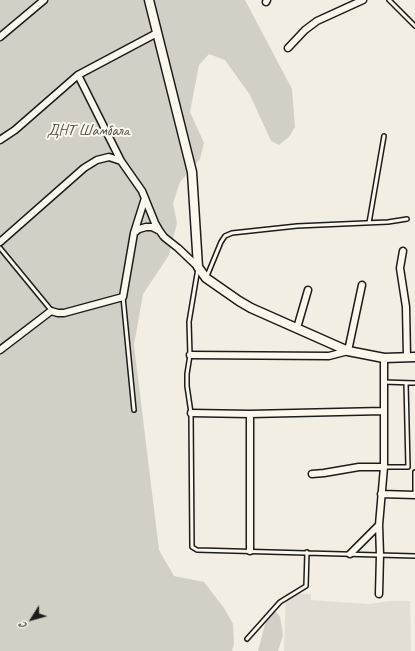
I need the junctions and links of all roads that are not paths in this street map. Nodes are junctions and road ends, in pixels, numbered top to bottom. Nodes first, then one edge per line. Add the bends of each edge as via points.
1 (44, 0) edge
2 (149, 0) edge
3 (363, 0) edge
4 (389, 0) edge
5 (415, 26) edge
6 (157, 33) junction
7 (0, 38) edge
8 (288, 48) dead end
9 (78, 76) junction
10 (384, 136) dead end
11 (0, 140) edge
12 (121, 161) junction
13 (145, 198) junction
14 (407, 219) dead end
15 (369, 223) junction
16 (159, 230) junction
17 (134, 233) junction
18 (0, 242) edge
19 (0, 248) edge
20 (403, 251) dead end
21 (198, 267) junction
22 (206, 278) junction
23 (362, 285) dead end
24 (308, 290) dead end
25 (123, 297) junction
26 (51, 311) junction
27 (296, 328) junction
28 (0, 350) edge
29 (348, 350) junction
30 (190, 355) junction
31 (411, 357) edge
32 (384, 358) junction
33 (384, 382) junction
34 (406, 383) junction
35 (415, 383) edge
36 (134, 410) dead end
37 (383, 411) junction
38 (191, 413) junction
39 (250, 414) junction
40 (384, 467) junction
41 (415, 472) edge
42 (312, 474) dead end
43 (381, 494) junction
44 (415, 495) edge
45 (379, 525) junction
46 (250, 551) junction
47 (307, 552) junction
48 (350, 554) junction
49 (380, 555) junction
50 (415, 556) edge
51 (379, 594) dead end
52 (247, 639) dead end

1 - 7 street
2 - 6 street
3 - 8 street via 317,22 305,30
4 - 5 lane
6 - 9 street
6 - 21 street via 193,180
9 - 11 street
9 - 12 street
10 - 15 lane
12 - 13 street
12 - 18 street via 108,157 84,168
13 - 16 street
13 - 17 street
14 - 15 lane
15 - 22 lane via 297,226 232,233 221,242
16 - 17 street via 146,227
16 - 21 street
17 - 25 street
19 - 26 lane
20 - 31 street via 400,268
21 - 22 street
21 - 30 lane via 189,322
22 - 27 street via 251,308
23 - 29 street
24 - 27 street
25 - 26 street via 64,313
25 - 36 lane
26 - 28 street
27 - 29 street
29 - 30 street via 329,356
29 - 32 street
30 - 38 lane via 187,386
31 - 32 street
32 - 33 street
33 - 34 lane
33 - 37 street
34 - 35 lane
34 - 40 lane via 408,467
37 - 39 street
37 - 40 street
38 - 39 street
38 - 46 lane via 192,547 197,550
39 - 46 street
40 - 42 street via 359,467
40 - 43 street
41 - 44 lane
43 - 44 street
43 - 45 street
45 - 48 street
45 - 49 street
46 - 47 lane
47 - 48 lane
47 - 52 lane via 306,586 280,602
48 - 49 lane
49 - 50 lane
49 - 51 street

